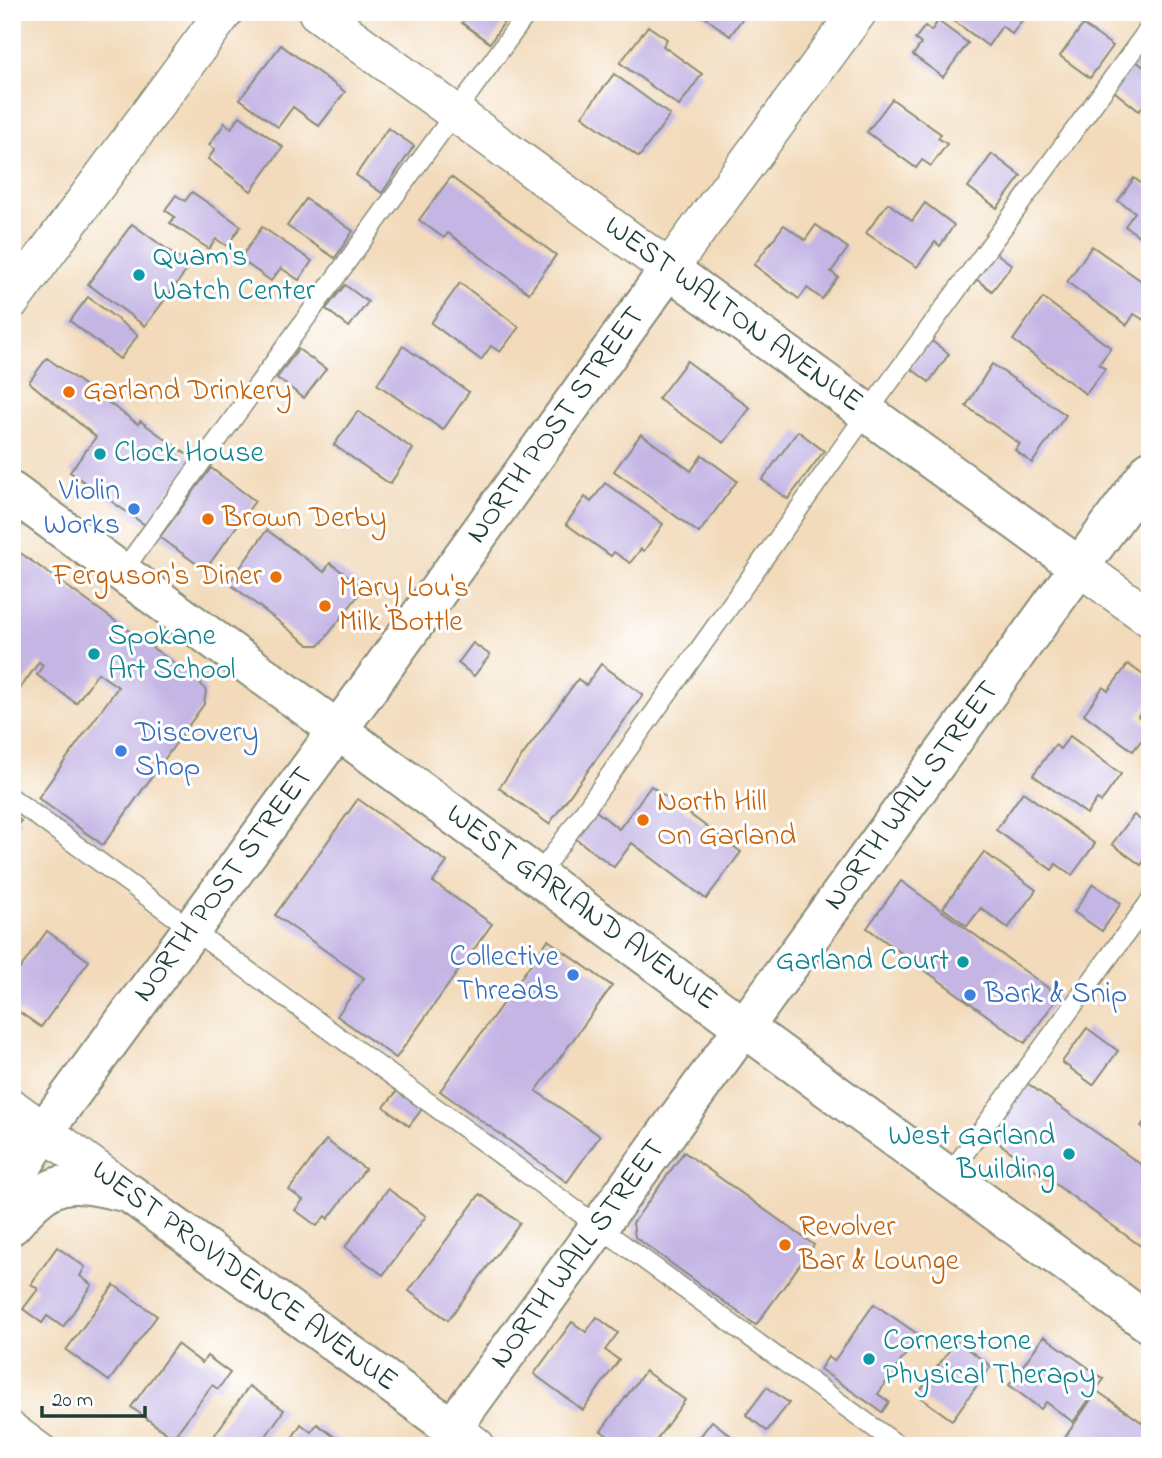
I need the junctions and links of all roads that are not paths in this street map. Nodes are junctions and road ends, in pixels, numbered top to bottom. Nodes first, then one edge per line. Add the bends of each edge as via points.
1 (224, 12) edge
2 (317, 12) edge
3 (528, 12) edge
4 (859, 12) edge
5 (1150, 27) edge
6 (455, 113) junction
7 (669, 269) junction
8 (12, 300) edge
9 (867, 413) junction
10 (1150, 470) edge
11 (12, 492) edge
12 (1081, 568) junction
13 (122, 572) junction
14 (1150, 618) edge
15 (338, 730) junction
16 (12, 798) edge
17 (538, 876) junction
18 (1150, 901) edge
19 (193, 929) junction
20 (744, 1027) junction
21 (12, 1108) edge
22 (44, 1131) junction
23 (948, 1176) junction
24 (12, 1182) edge
25 (129, 1193) junction
26 (12, 1225) edge
27 (600, 1225) junction
28 (1150, 1324) edge
29 (12, 1420) edge
30 (464, 1437) edge
31 (47, 1446) edge
32 (899, 1446) edge

1 - 8 street
2 - 6 street, WEST WALTON AVENUE
3 - 6 lane
4 - 7 street, NORTH POST STREET
5 - 9 lane
6 - 7 street, WEST WALTON AVENUE
6 - 13 lane
7 - 9 street, WEST WALTON AVENUE
7 - 15 street, NORTH POST STREET
9 - 12 street, WEST WALTON AVENUE
9 - 17 lane
10 - 12 street, NORTH WALL STREET
11 - 13 street, WEST GARLAND AVENUE
12 - 14 street, WEST WALTON AVENUE
12 - 20 street, NORTH WALL STREET
13 - 15 street, WEST GARLAND AVENUE
15 - 17 street, WEST GARLAND AVENUE
15 - 19 street, NORTH POST STREET
16 - 19 lane
17 - 20 street, WEST GARLAND AVENUE
18 - 23 lane
19 - 22 street, NORTH POST STREET
19 - 27 lane
20 - 23 street, WEST GARLAND AVENUE
20 - 27 street, NORTH WALL STREET
21 - 22 street, WEST PROVIDENCE AVENUE
22 - 24 street, NORTH POST STREET
22 - 25 street, WEST PROVIDENCE AVENUE
23 - 28 street, WEST GARLAND AVENUE
25 - 26 street via 75,1182 52,1188
25 - 30 street, WEST PROVIDENCE AVENUE
27 - 30 street, NORTH WALL STREET
27 - 32 lane
29 - 31 lane

